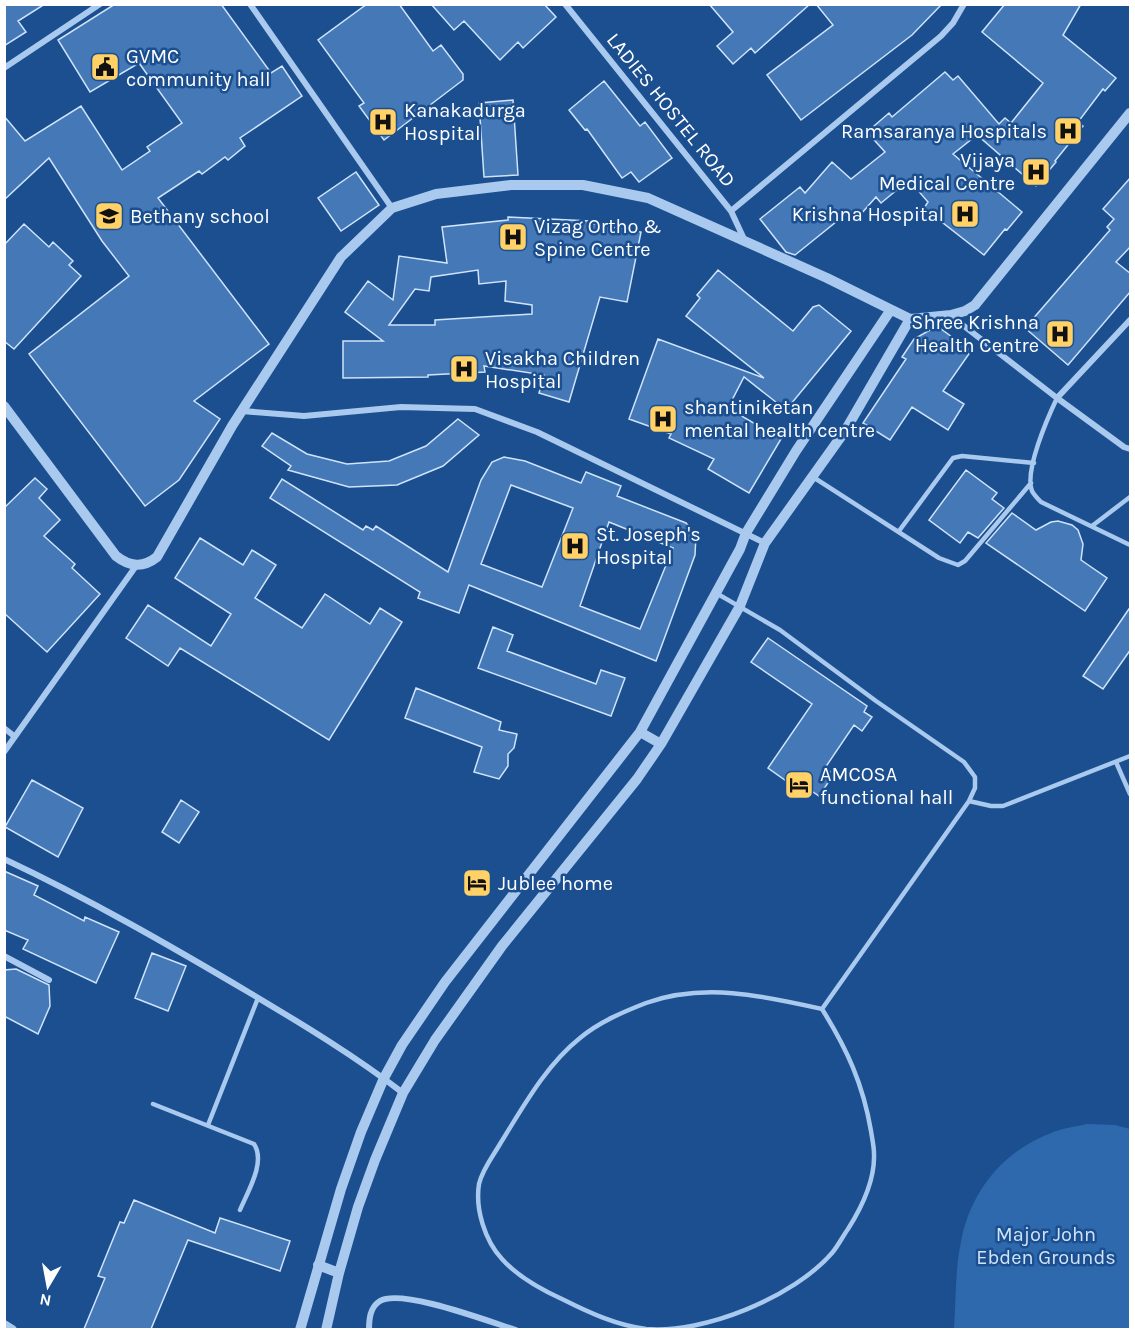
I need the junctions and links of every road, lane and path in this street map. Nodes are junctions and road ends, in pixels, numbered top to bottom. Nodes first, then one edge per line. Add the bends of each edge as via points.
1 (100, 4) edge
2 (250, 4) edge
3 (565, 4) edge
4 (964, 4) edge
5 (4, 68) edge
6 (1131, 113) edge
7 (392, 208) junction
8 (731, 211) junction
9 (744, 240) junction
10 (890, 310) junction
11 (951, 315) junction
12 (910, 319) junction
13 (1131, 320) edge
14 (1057, 398) junction
15 (4, 406) edge
16 (242, 411) junction
17 (1131, 449) edge
18 (1034, 463) junction
19 (813, 477) junction
20 (1030, 483) junction
21 (1131, 497) edge
22 (1092, 526) junction
23 (899, 531) junction
24 (746, 533) junction
25 (765, 543) junction
26 (1131, 545) edge
27 (136, 566) junction
28 (716, 592) junction
29 (740, 606) junction
30 (4, 728) edge
31 (640, 732) junction
32 (14, 736) junction
33 (661, 744) junction
34 (4, 752) edge
35 (1131, 756) edge
36 (1116, 762) junction
37 (1131, 794) edge
38 (969, 801) junction
39 (4, 859) edge
40 (4, 956) edge
41 (49, 980) dead end
42 (258, 998) junction
43 (822, 1009) junction
44 (384, 1078) junction
45 (403, 1093) junction
46 (153, 1104) dead end
47 (208, 1125) junction
48 (240, 1210) dead end
49 (318, 1264) junction
50 (339, 1273) junction
51 (4, 1325) edge
52 (12, 1329) edge
53 (300, 1329) edge
54 (326, 1329) edge
55 (369, 1329) edge
56 (516, 1329) edge

1 - 5 street
2 - 7 street
3 - 8 street, LADIES HOSTEL ROAD
4 - 8 street via 941,36
6 - 11 street via 975,305
7 - 9 street via 436,194 511,185 583,185 648,198
7 - 16 street via 341,257
8 - 9 street, LADIES HOSTEL ROAD
9 - 10 street
10 - 12 street
10 - 24 street
11 - 12 street
11 - 14 street
12 - 19 street via 845,431
13 - 14 street
14 - 17 street
14 - 18 lane via 1041,432
15 - 27 street via 116,556
16 - 24 street via 304,416 401,407 476,409 537,432
16 - 27 street via 157,557
18 - 20 lane
18 - 23 lane via 953,458
19 - 23 lane
19 - 25 street
20 - 22 lane via 1041,502
20 - 23 lane via 958,565 939,558
21 - 22 lane
22 - 26 lane
24 - 25 street
24 - 28 street
25 - 29 street
27 - 32 street
28 - 29 lane
28 - 31 street
29 - 33 street
29 - 38 lane via 780,630 964,762 975,777
30 - 32 street
31 - 33 street
31 - 44 street via 445,982
32 - 34 street
33 - 45 street via 637,780 502,946 435,1040
35 - 36 lane
36 - 37 lane
36 - 38 lane via 1003,806
38 - 43 lane
39 - 42 street via 98,905
40 - 41 street
42 - 44 street
42 - 47 lane
43 - 43 lane via 842,1040 860,1081 874,1154 871,1180 860,1210 832,1253 802,1279 766,1302 715,1323 648,1329 594,1316 548,1293 502,1259 484,1230 478,1205 480,1182 519,1113 553,1065 579,1038 603,1022 648,1002 693,992 757,995
44 - 45 street
44 - 49 street via 361,1132
45 - 50 street via 358,1207
46 - 47 lane
47 - 48 lane via 254,1144 258,1150 257,1166
49 - 50 street
49 - 53 street
50 - 54 street
51 - 52 street
55 - 56 street via 375,1305 382,1299 397,1297

